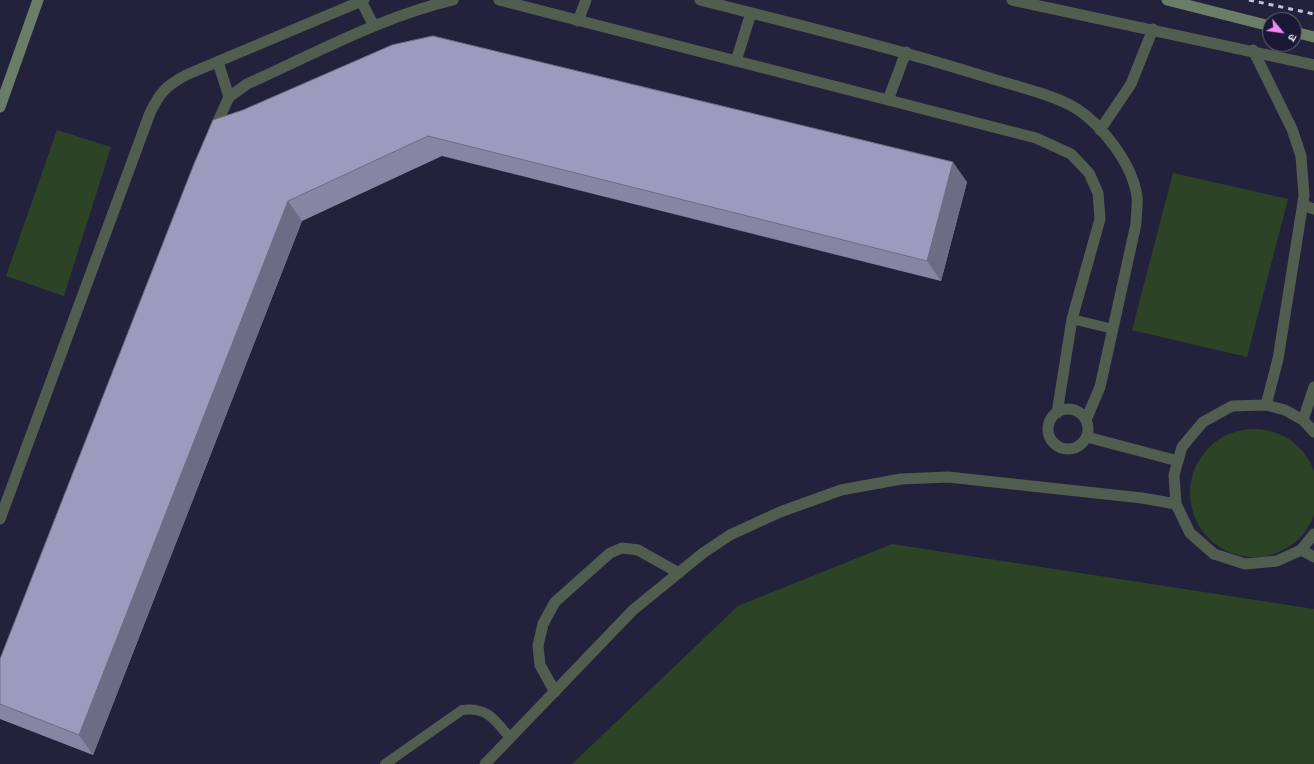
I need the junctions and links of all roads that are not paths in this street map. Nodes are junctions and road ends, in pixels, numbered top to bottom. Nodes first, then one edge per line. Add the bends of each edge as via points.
1 (38, 0) edge
2 (453, 0) edge
3 (499, 0) edge
4 (586, 0) edge
5 (700, 0) edge
6 (1012, 0) edge
7 (1167, 0) edge
8 (362, 1) edge
9 (752, 13) junction
10 (578, 20) junction
11 (1262, 24) edge
12 (374, 26) junction
13 (1154, 29) junction
14 (1302, 34) edge
15 (1314, 37) edge
16 (1252, 50) junction
17 (906, 52) junction
18 (736, 61) junction
19 (218, 62) junction
20 (1314, 65) edge
21 (229, 97) junction
22 (888, 100) junction
23 (0, 107) edge
24 (1100, 130) junction
25 (209, 141) edge
26 (1309, 207) edge
27 (1072, 319) junction
28 (1113, 329) junction
29 (1314, 387) edge
30 (1266, 405) junction
31 (1057, 413) junction
32 (1086, 420) junction
33 (1302, 420) junction
34 (1314, 432) edge
35 (1087, 437) junction
36 (1178, 461) junction
37 (1176, 504) junction
38 (0, 519) edge
39 (1314, 534) edge
40 (1301, 550) junction
41 (1314, 557) edge
42 (679, 572) junction
43 (555, 692) junction
44 (510, 738) junction
45 (385, 764) edge
46 (485, 764) edge

1 - 23 main road
2 - 12 street
3 - 10 street
4 - 10 street
5 - 9 street
6 - 13 street
7 - 11 main road
8 - 12 street
8 - 19 street
9 - 17 street
9 - 18 street
10 - 18 street
12 - 21 street via 247,84
13 - 16 street
13 - 24 street via 1131,84
14 - 15 main road
16 - 20 street
16 - 26 street via 1292,129 1302,156 1304,196
17 - 22 street
17 - 24 street via 1047,96 1077,109
18 - 22 street
19 - 21 street
19 - 38 street via 169,85 158,96
21 - 25 street
22 - 27 street via 1036,138 1071,154 1089,173 1098,193 1100,219
24 - 28 street via 1122,156 1137,197 1136,224
26 - 30 street
27 - 28 lane
27 - 31 street
28 - 32 street via 1100,387
29 - 33 street
30 - 33 street via 1285,410
30 - 36 street via 1232,406 1203,422 1182,448
31 - 32 street via 1067,409 1078,412
31 - 35 street via 1050,421 1048,431 1052,441 1060,447 1070,449 1080,446
32 - 35 street
33 - 34 street
35 - 36 street
36 - 37 street via 1174,475
37 - 40 street via 1190,533 1214,554 1245,564 1277,561
37 - 42 street via 948,477 901,479 841,490 780,512 730,535
39 - 40 street
40 - 41 street
42 - 43 street via 633,610
42 - 43 street via 638,550 622,548 610,553 555,602 542,624 538,646 540,666
43 - 44 street
44 - 45 lane via 493,717 473,709 462,710
44 - 46 street

